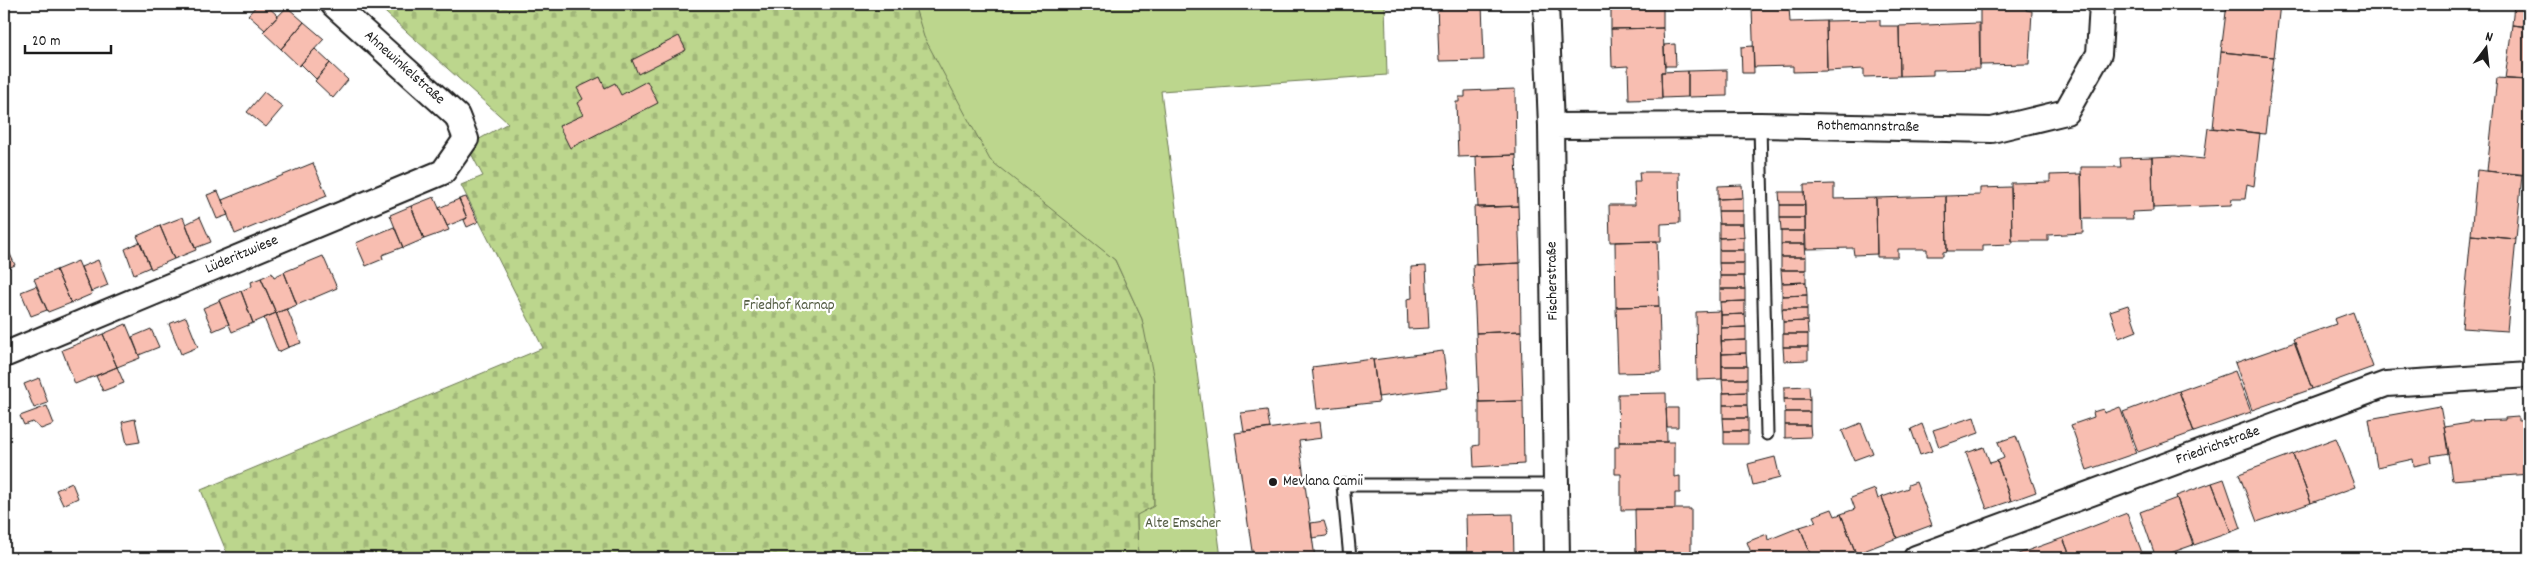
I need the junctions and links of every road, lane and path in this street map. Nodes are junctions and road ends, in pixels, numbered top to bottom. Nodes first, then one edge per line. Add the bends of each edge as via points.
1 (333, 4) edge
2 (1546, 4) edge
3 (2102, 4) edge
4 (1760, 125) junction
5 (1551, 126) junction
6 (466, 139) joint
7 (4, 355) edge
8 (2529, 375) edge
9 (1767, 434) dead end
10 (1556, 485) junction
11 (1350, 558) edge
12 (1557, 558) edge
13 (1916, 558) edge

1 - 6 street, Ahnewinkelstraße via 457,116
2 - 5 street, Fischerstraße
3 - 4 street, Rothemannstraße via 2099,54 2066,112 1992,130
4 - 5 street, Rothemannstraße
4 - 9 lane
5 - 10 street, Fischerstraße
6 - 7 street, Lüderitzwiese via 443,172
8 - 13 street, Friedrichstraße via 2386,384
10 - 11 lane via 1343,485
10 - 12 street, Fischerstraße

